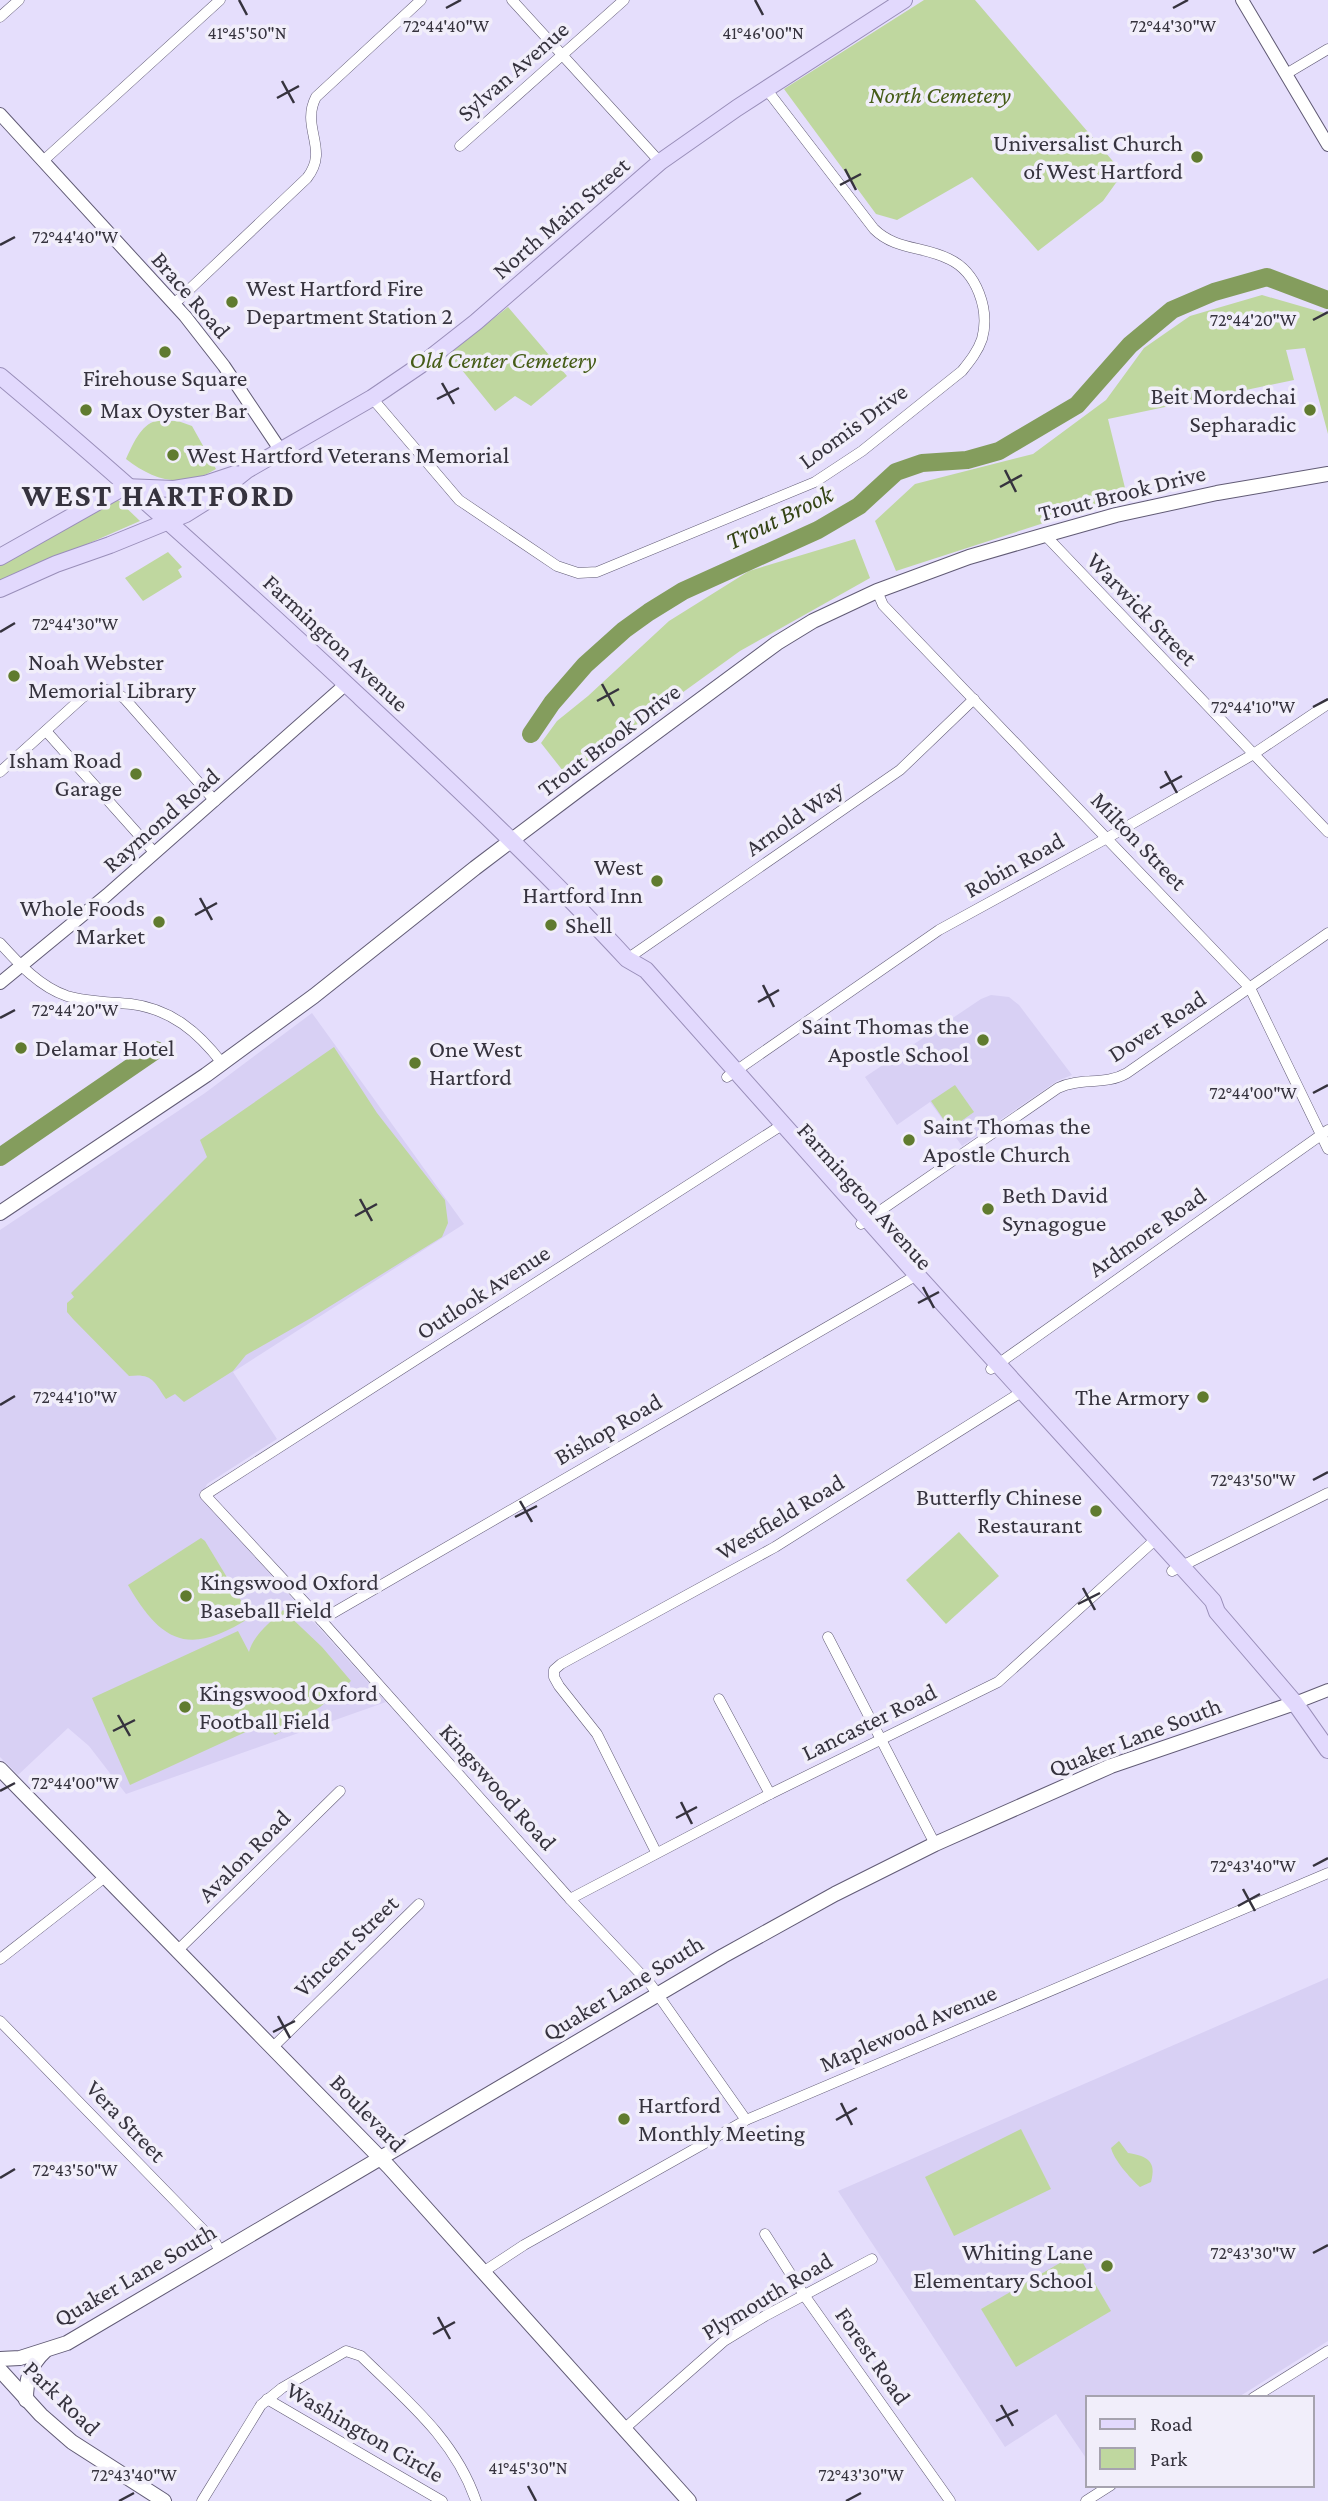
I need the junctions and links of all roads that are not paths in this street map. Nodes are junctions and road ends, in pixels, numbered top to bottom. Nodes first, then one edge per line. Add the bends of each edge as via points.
1 (19, 0) edge
2 (220, 0) edge
3 (421, 0) edge
4 (512, 0) edge
5 (624, 0) edge
6 (904, 0) edge
7 (1242, 0) edge
8 (0, 17) edge
9 (1328, 49) edge
10 (562, 56) junction
11 (1286, 74) junction
12 (767, 90) junction
13 (0, 114) edge
14 (1328, 145) edge
15 (460, 146) dead end
16 (43, 161) junction
17 (660, 162) junction
18 (174, 304) junction
19 (0, 376) edge
20 (372, 398) junction
21 (281, 451) junction
22 (247, 470) junction
23 (1328, 474) edge
24 (129, 486) junction
25 (170, 522) junction
26 (1045, 535) junction
27 (0, 557) edge
28 (0, 589) edge
29 (877, 591) junction
30 (346, 684) junction
31 (974, 699) junction
32 (1328, 704) edge
33 (46, 731) junction
34 (1252, 755) junction
35 (0, 772) edge
36 (215, 801) junction
37 (1328, 832) edge
38 (1107, 838) junction
39 (513, 840) junction
40 (154, 852) junction
41 (1328, 933) edge
42 (0, 943) edge
43 (628, 959) junction
44 (22, 967) junction
45 (0, 983) edge
46 (1250, 988) junction
47 (222, 1063) junction
48 (731, 1074) junction
49 (779, 1127) junction
50 (1325, 1133) edge
51 (1328, 1149) edge
52 (0, 1213) edge
53 (864, 1222) junction
54 (913, 1277) junction
55 (994, 1366) junction
56 (1019, 1393) junction
57 (1328, 1493) edge
58 (205, 1495) joint
59 (1153, 1542) junction
60 (1177, 1568) junction
61 (321, 1620) junction
62 (828, 1637) dead end
63 (1328, 1690) edge
64 (719, 1699) dead end
65 (1295, 1703) junction
66 (880, 1740) junction
67 (1328, 1749) edge
68 (0, 1769) edge
69 (340, 1791) dead end
70 (770, 1794) junction
71 (935, 1844) junction
72 (656, 1853) junction
73 (1328, 1873) edge
74 (105, 1877) junction
75 (570, 1899) junction
76 (419, 1904) dead end
77 (177, 1951) junction
78 (0, 1959) edge
79 (659, 1994) junction
80 (0, 2021) edge
81 (272, 2048) junction
82 (746, 2120) junction
83 (381, 2158) junction
84 (765, 2234) dead end
85 (220, 2251) junction
86 (872, 2259) dead end
87 (483, 2272) junction
88 (804, 2295) junction
89 (45, 2351) junction
90 (1328, 2351) edge
91 (0, 2359) edge
92 (0, 2370) edge
93 (1256, 2396) edge
94 (267, 2399) junction
95 (26, 2400) junction
96 (624, 2429) junction
97 (1108, 2487) edge
98 (164, 2501) edge
99 (202, 2501) edge
100 (442, 2501) edge
101 (476, 2501) edge
102 (689, 2501) edge
103 (950, 2501) edge
104 (1086, 2501) edge

1 - 8 street
2 - 16 street
3 - 18 street via 316,97 310,124 317,156 307,178
4 - 10 street
5 - 10 street, Sylvan Avenue
6 - 12 main road, North Main Street
7 - 11 street
9 - 11 street
10 - 15 street, Sylvan Avenue
10 - 17 street
11 - 14 street
12 - 17 main road, North Main Street
12 - 20 street, Loomis Drive via 874,229 891,242 937,254 960,266 978,291 984,310 982,337 962,371 862,451 815,482 597,572 578,573 557,566 459,500
13 - 16 street, Brace Road
16 - 18 street, Brace Road
17 - 20 main road, North Main Street via 476,322
18 - 21 street, Brace Road via 224,366
19 - 24 main road, Farmington Avenue
20 - 21 main road, North Main Street
21 - 22 main road, North Main Street
22 - 24 main road, North Main Street via 174,489
22 - 25 main road, North Main Street
23 - 26 main road, Trout Brook Drive via 1167,504
24 - 25 main road, Farmington Avenue
24 - 27 main road
25 - 28 main road, North Main Street
25 - 30 main road, Farmington Avenue
26 - 29 main road, Trout Brook Drive
26 - 34 street, Warwick Street
29 - 31 street, Milton Street via 883,605
29 - 39 main road, Trout Brook Drive via 777,643
30 - 36 street, Raymond Road
30 - 39 main road, Farmington Avenue
31 - 38 street, Milton Street
31 - 43 street, Arnold Way via 900,770
32 - 34 street, Robin Road
33 - 35 street
33 - 36 street via 89,693 113,690
33 - 40 street
34 - 37 street, Warwick Street
34 - 38 street, Robin Road
36 - 40 street, Raymond Road
38 - 46 street, Milton Street
38 - 48 street, Robin Road via 939,930
39 - 43 main road, Farmington Avenue
39 - 47 main road, Trout Brook Drive
40 - 44 street, Raymond Road
41 - 46 street, Dover Road
42 - 44 street
43 - 48 main road, Farmington Avenue via 646,970
44 - 45 street, Raymond Road
44 - 47 street via 67,996 134,1005 173,1017 196,1033
46 - 50 street, Milton Street
46 - 53 street, Dover Road via 1119,1078 1058,1088
47 - 52 main road, Trout Brook Drive
48 - 49 main road, Farmington Avenue
49 - 53 main road, Farmington Avenue
49 - 58 street, Outlook Avenue
50 - 51 street, Milton Street
50 - 55 street, Ardmore Road
53 - 54 main road, Farmington Avenue
54 - 55 main road, Farmington Avenue
54 - 61 street, Bishop Road
55 - 56 main road, Farmington Avenue
56 - 59 main road, Farmington Avenue
56 - 72 street, Westfield Road via 775,1548 554,1670 559,1686 597,1734
57 - 60 street
58 - 61 street, Kingswood Road
59 - 60 main road, Farmington Avenue
59 - 66 street, Lancaster Road via 998,1682
60 - 65 main road, Farmington Avenue via 1213,1601 1217,1612
61 - 75 street, Kingswood Road
62 - 66 street
63 - 65 street
64 - 70 street
65 - 67 main road, Farmington Avenue
65 - 71 main road, Quaker Lane South via 1111,1766
66 - 70 street, Lancaster Road
66 - 71 street
68 - 74 main road, Boulevard
69 - 77 street, Avalon Road
70 - 72 street, Lancaster Road
71 - 79 main road, Quaker Lane South via 811,1907
72 - 75 street, Lancaster Road
73 - 82 street, Maplewood Avenue
74 - 77 main road, Boulevard
74 - 78 street
75 - 79 street, Kingswood Road
76 - 81 street, Vincent Street
77 - 81 main road, Boulevard
79 - 82 street, Kingswood Road
79 - 83 main road, Quaker Lane South
80 - 85 street, Vera Street
81 - 83 main road, Boulevard
82 - 87 street, Maplewood Avenue
83 - 85 main road, Quaker Lane South
83 - 87 main road, Boulevard
84 - 88 street, Forest Road
85 - 89 main road, Quaker Lane South via 67,2343
86 - 88 street, Plymouth Road
87 - 96 main road, Boulevard
88 - 96 street, Plymouth Road via 724,2341
88 - 103 street, Forest Road
89 - 91 main road, Quaker Lane South
89 - 95 main road via 32,2367
90 - 93 street
92 - 95 main road, Park Road
94 - 99 street, Washington Circle
94 - 100 street, Washington Circle
94 - 101 street, Washington Circle via 341,2352 357,2353 442,2436 468,2478
95 - 98 main road, Park Road via 80,2449
96 - 102 main road, Boulevard
97 - 104 street

